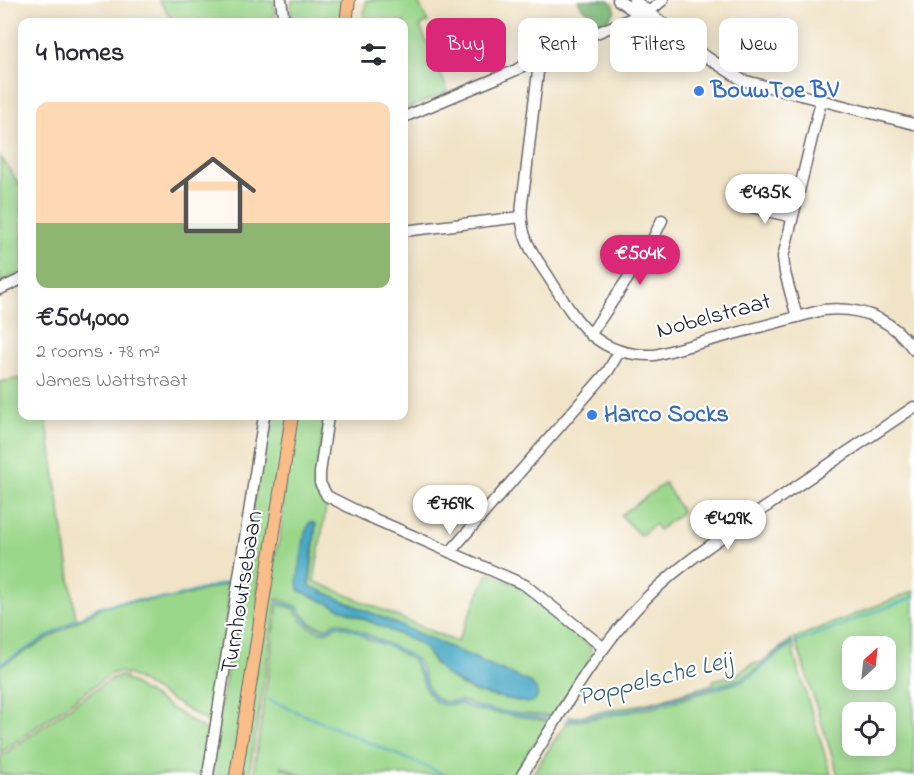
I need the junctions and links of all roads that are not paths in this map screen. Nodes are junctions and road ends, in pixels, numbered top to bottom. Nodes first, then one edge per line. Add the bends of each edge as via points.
1 (281, 0) edge
2 (349, 0) edge
3 (618, 0) edge
4 (634, 0) edge
5 (663, 0) edge
6 (643, 13) junction
7 (283, 18) edge
8 (347, 18) edge
9 (598, 32) edge
10 (518, 68) edge
11 (538, 72) edge
12 (821, 101) junction
13 (408, 115) edge
14 (914, 124) edge
15 (744, 205) dead end
16 (521, 217) junction
17 (792, 217) junction
18 (662, 220) dead end
19 (408, 231) edge
20 (18, 281) edge
21 (0, 289) edge
22 (797, 317) junction
23 (590, 334) junction
24 (914, 350) edge
25 (619, 352) junction
26 (914, 407) edge
27 (263, 420) edge
28 (291, 420) edge
29 (327, 420) edge
30 (450, 552) junction
31 (603, 648) junction
32 (208, 775) edge
33 (236, 775) edge
34 (522, 775) edge

1 - 7 street
2 - 8 main road
3 - 6 street
4 - 6 street
5 - 6 street
6 - 9 street
6 - 12 street via 742,80
10 - 13 street
11 - 16 street, Nobelstraat
12 - 14 street
12 - 17 street
15 - 17 street
16 - 19 street
16 - 23 street, Nobelstraat via 527,243 576,320
17 - 22 street via 783,257
18 - 23 street via 650,245
20 - 21 street
22 - 24 street, Nobelstraat via 823,310 866,312 895,328
22 - 25 street, Nobelstraat via 655,355
23 - 25 street, Nobelstraat
25 - 30 street via 608,370
26 - 31 street via 678,569 636,608
27 - 32 street
28 - 33 main road, Turnhoutsebaan
29 - 30 street via 320,473 327,496
30 - 31 street via 525,585
31 - 34 street

